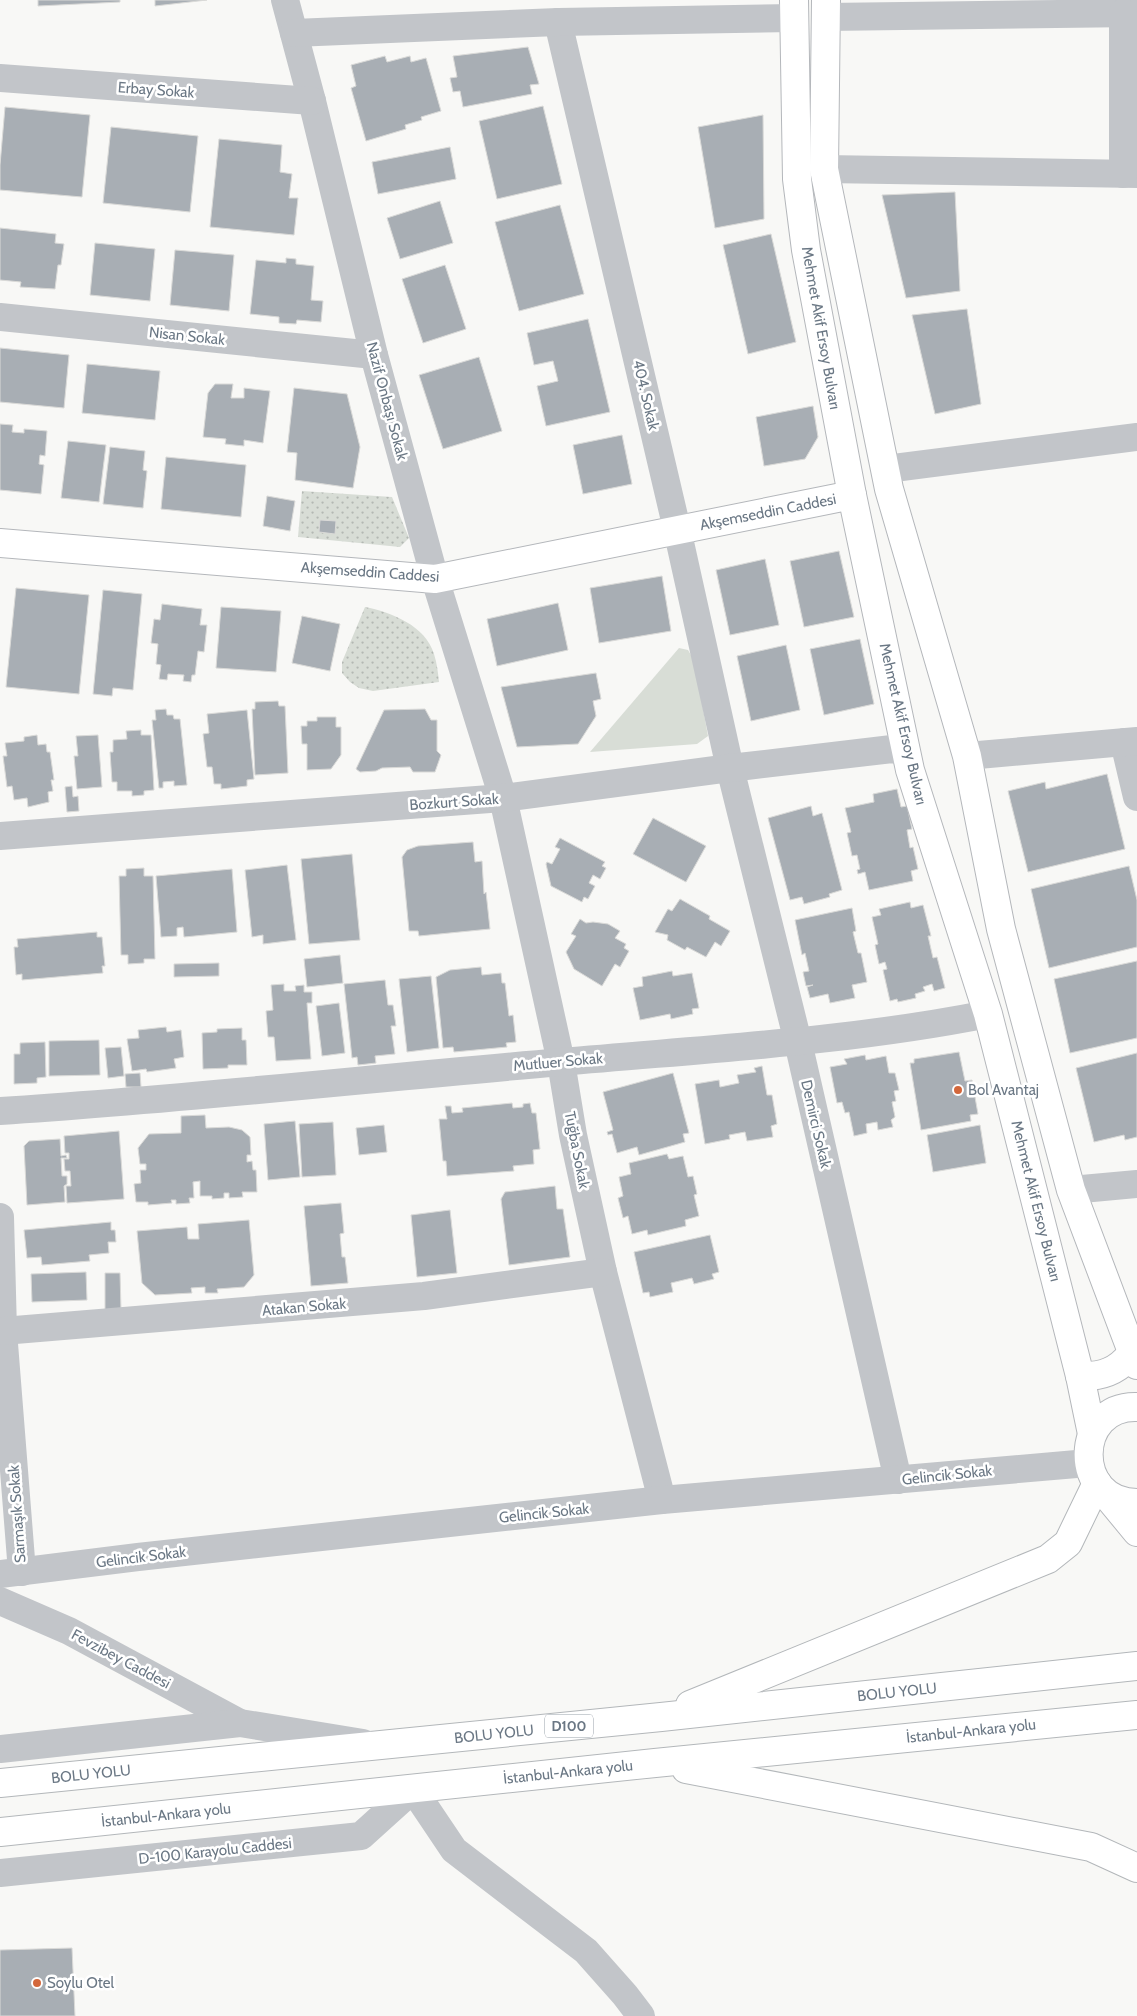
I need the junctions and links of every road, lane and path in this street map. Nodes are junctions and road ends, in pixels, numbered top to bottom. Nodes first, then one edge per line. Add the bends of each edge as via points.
1 (285, 0) edge
2 (826, 8) edge
3 (794, 9) edge
4 (1130, 13) edge
5 (558, 22) junction
6 (294, 33) junction
7 (0, 78) edge
8 (312, 101) junction
9 (824, 169) junction
10 (1130, 174) edge
11 (0, 317) edge
12 (374, 355) junction
13 (1137, 437) edge
14 (886, 469) junction
15 (852, 495) junction
16 (677, 529) junction
17 (0, 543) edge
18 (435, 579) junction
19 (1130, 742) edge
20 (906, 752) junction
21 (967, 756) junction
22 (730, 768) junction
23 (1137, 797) edge
24 (503, 798) junction
25 (0, 836) edge
26 (988, 1014) junction
27 (798, 1042) junction
28 (561, 1062) junction
29 (0, 1111) edge
30 (1137, 1184) edge
31 (1071, 1190) junction
32 (0, 1217) edge
33 (603, 1272) junction
34 (3, 1331) junction
35 (1134, 1359) edge
36 (1080, 1376) junction
37 (1137, 1407) edge
38 (1092, 1434) junction
39 (1096, 1478) junction
40 (898, 1480) junction
41 (662, 1500) junction
42 (1137, 1503) edge
43 (1137, 1532) edge
44 (11, 1573) edge
45 (0, 1600) edge
46 (1137, 1666) edge
47 (1137, 1715) edge
48 (662, 1717) junction
49 (240, 1723) junction
50 (379, 1745) junction
51 (0, 1749) edge
52 (655, 1763) junction
53 (0, 1783) edge
54 (413, 1789) junction
55 (0, 1832) edge
56 (1137, 1868) edge
57 (0, 1873) edge
58 (640, 2016) edge

1 - 6 street, Nazif Onbaşı Sokak
2 - 4 street
2 - 9 main road
3 - 5 street
3 - 15 main road, Mehmet Akif Ersoy Bulvarı via 797,179 806,250
4 - 10 street
5 - 6 street
5 - 16 street, 404. Sokak
6 - 8 street, Nazif Onbaşı Sokak
7 - 8 street, Erbay Sokak
8 - 12 street, Nazif Onbaşı Sokak
9 - 10 street
9 - 14 main road
11 - 12 street, Nisan Sokak
12 - 18 street, Nazif Onbaşı Sokak
13 - 14 street
14 - 21 main road
15 - 16 main road, Akşemseddin Caddesi
15 - 20 main road, Mehmet Akif Ersoy Bulvarı
16 - 18 main road, Akşemseddin Caddesi
16 - 22 street, 404. Sokak
17 - 18 main road, Akşemseddin Caddesi
18 - 24 street, Nazif Onbaşı Sokak
19 - 21 street
19 - 23 street
20 - 22 street, Bozkurt Sokak via 892,749
20 - 26 main road, Mehmet Akif Ersoy Bulvarı
21 - 31 main road via 1000,929
22 - 24 street, Bozkurt Sokak
22 - 27 street, Demirci Sokak
24 - 25 street, Bozkurt Sokak
24 - 28 street, Tuğba Sokak
26 - 27 street, Mutluer Sokak
26 - 36 main road, Mehmet Akif Ersoy Bulvarı
27 - 28 street, Mutluer Sokak
27 - 40 street, Demirci Sokak
28 - 29 street, Mutluer Sokak via 126,1103
28 - 33 street, Tuğba Sokak via 573,1135
30 - 31 street
31 - 35 main road
32 - 34 street, Sarmaşık Sokak
33 - 34 street, Atakan Sokak via 424,1296
33 - 41 street, Tuğba Sokak
34 - 44 street, Sarmaşık Sokak
35 - 36 main road via 1104,1375
36 - 38 main road, Mehmet Akif Ersoy Bulvarı
37 - 38 main road via 1113,1412 1097,1425
38 - 39 main road via 1088,1448
39 - 40 street, Gelincik Sokak
39 - 42 main road via 1111,1496
39 - 43 main road
39 - 48 main road via 1068,1543 1048,1559
40 - 41 street, Gelincik Sokak
41 - 44 street, Gelincik Sokak via 138,1556
45 - 49 street, Fevzibey Caddesi via 69,1631
46 - 48 main road, BOLU YOLU / D100
47 - 52 main road, İstanbul-Ankara yolu
48 - 50 main road, BOLU YOLU / D100
49 - 50 street
49 - 51 street
50 - 53 main road, BOLU YOLU / D100
52 - 54 main road, İstanbul-Ankara yolu
52 - 56 main road via 1091,1846
54 - 55 main road, İstanbul-Ankara yolu
54 - 57 street, D-100 Karayolu Caddesi via 362,1836
54 - 58 street via 454,1850 586,1952

